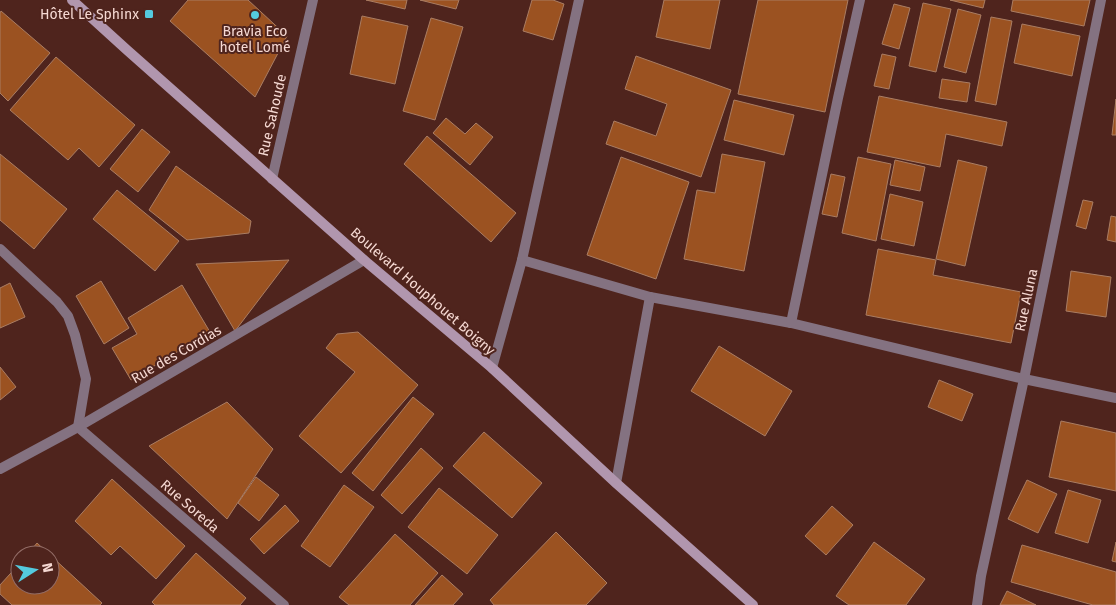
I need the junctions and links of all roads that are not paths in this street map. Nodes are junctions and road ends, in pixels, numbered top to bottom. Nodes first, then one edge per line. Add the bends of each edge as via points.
1 (72, 0) edge
2 (313, 0) edge
3 (579, 0) edge
4 (860, 0) edge
5 (1101, 0) edge
6 (272, 178) junction
7 (0, 249) edge
8 (364, 260) junction
9 (522, 260) junction
10 (650, 297) junction
11 (791, 323) junction
12 (492, 368) junction
13 (1024, 378) junction
14 (1116, 398) edge
15 (78, 427) junction
16 (0, 470) edge
17 (616, 483) junction
18 (284, 605) edge
19 (753, 605) edge
20 (977, 605) edge

1 - 6 street, Boulevard Houphouet Boigny
2 - 6 street, Rue Sahoude
3 - 9 street
4 - 11 street
5 - 13 street, Rue Aluna
6 - 8 street, Boulevard Houphouet Boigny
7 - 15 street via 68,316 86,379
8 - 12 street, Boulevard Houphouet Boigny
8 - 15 street, Rue des Cordias
9 - 10 street
9 - 12 street
10 - 11 street
10 - 17 street
11 - 13 street
12 - 17 street, Boulevard Houphouet Boigny
13 - 14 street
13 - 20 street, Rue Aluna
15 - 16 street, Rue des Cordias
15 - 18 street, Rue Soreda
17 - 19 street, Boulevard Houphouet Boigny

